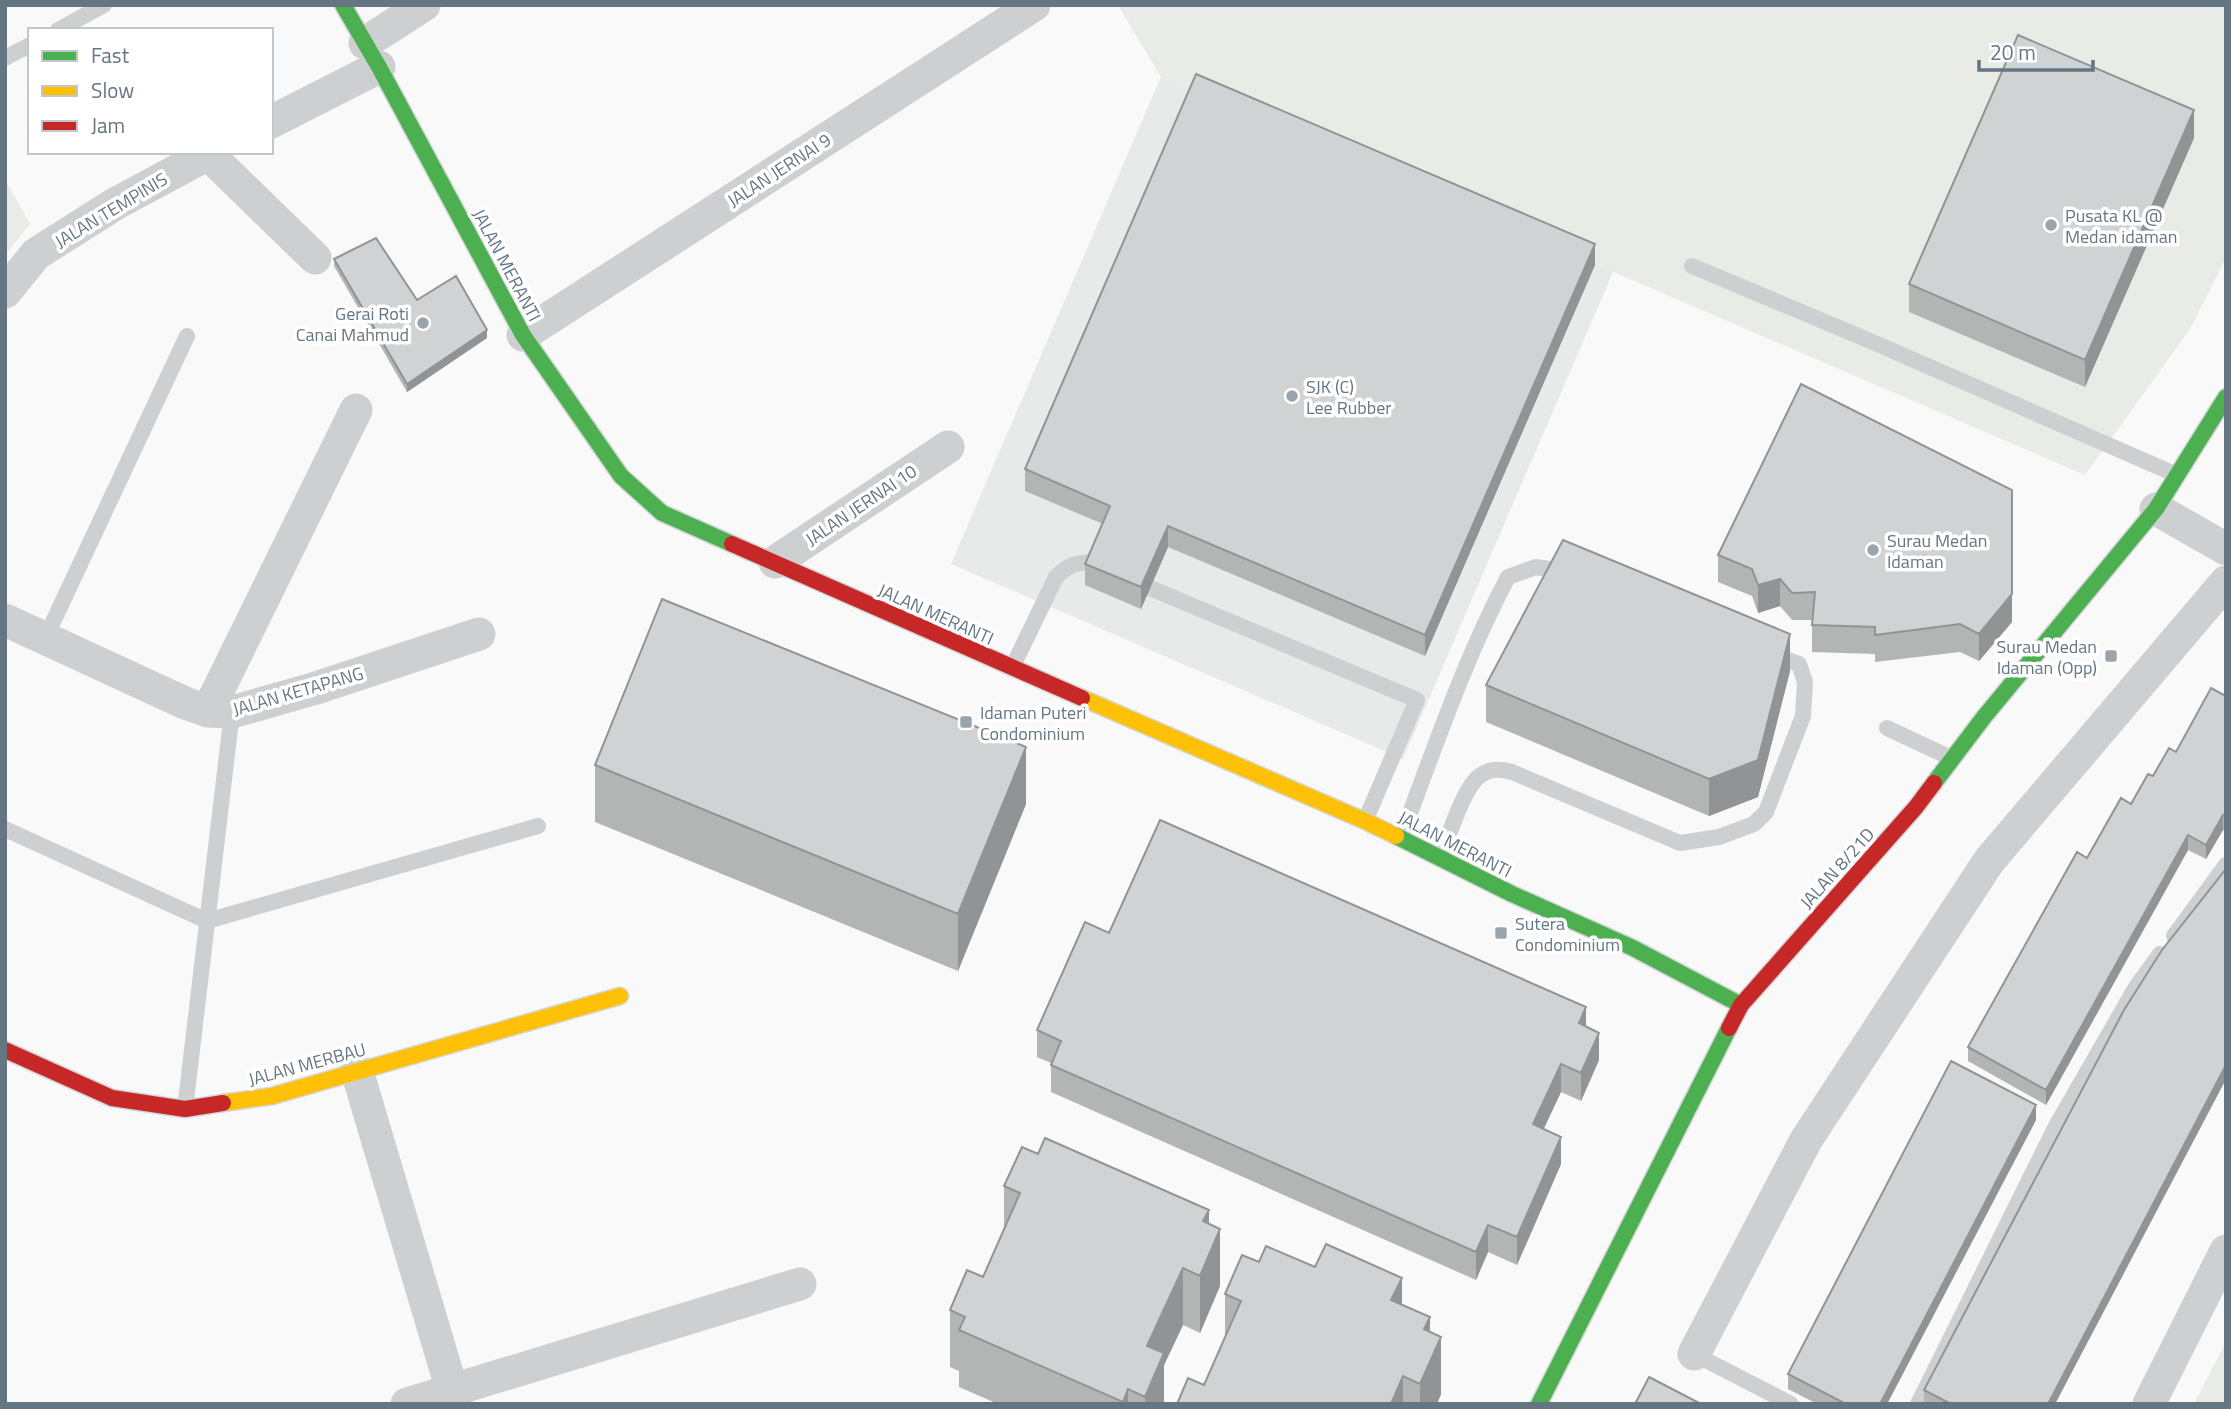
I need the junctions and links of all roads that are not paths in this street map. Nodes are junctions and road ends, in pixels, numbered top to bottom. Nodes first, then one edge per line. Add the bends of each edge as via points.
1 (104, 5) edge
2 (343, 5) edge
3 (424, 5) edge
4 (1034, 5) edge
5 (62, 28) edge
6 (28, 46) edge
7 (372, 55) junction
8 (5, 58) edge
9 (273, 121) edge
10 (208, 154) edge
11 (211, 154) edge
12 (315, 258) dead end
13 (1692, 266) dead end
14 (5, 292) edge
15 (523, 335) junction
16 (187, 336) dead end
17 (2226, 397) edge
18 (356, 410) dead end
19 (948, 447) dead end
20 (2166, 493) junction
21 (2226, 530) edge
22 (2226, 549) edge
23 (775, 562) junction
24 (1095, 563) edge
25 (1578, 576) edge
26 (2226, 582) edge
27 (1150, 588) edge
28 (5, 620) edge
29 (479, 634) dead end
30 (45, 639) junction
31 (1751, 647) edge
32 (1012, 668) junction
33 (220, 712) junction
34 (1887, 728) dead end
35 (1951, 758) junction
36 (1365, 821) junction
37 (538, 826) dead end
38 (5, 829) edge
39 (1401, 837) junction
40 (1440, 858) junction
41 (2226, 865) edge
42 (207, 921) junction
43 (620, 996) dead end
44 (1741, 1005) junction
45 (8, 1057) edge
46 (357, 1071) junction
47 (184, 1109) junction
48 (2226, 1251) edge
49 (800, 1284) dead end
50 (1695, 1354) joint
51 (452, 1390) junction
52 (407, 1404) edge
53 (1539, 1404) edge
54 (1791, 1404) edge
55 (1918, 1404) edge
56 (2149, 1404) edge

1 - 5 lane
2 - 7 street, JALAN MERANTI
3 - 7 street
4 - 15 street, JALAN JERNAI 9
6 - 8 lane
7 - 9 street
7 - 15 street, JALAN MERANTI
10 - 14 street, JALAN TEMPINIS via 115,204 36,254
11 - 12 street, JALAN TEMPINIS
13 - 20 lane via 1868,340
15 - 23 street, JALAN MERANTI via 621,476 662,513
16 - 30 lane
17 - 20 street, JALAN 8/21D
18 - 33 street
19 - 23 street, JALAN JERNAI 10
20 - 21 street
20 - 22 street
20 - 35 street, JALAN 8/21D
23 - 32 street, JALAN MERANTI
24 - 32 lane via 1066,566 1056,577
25 - 39 lane via 1536,567 1508,578 1448,711
26 - 50 street via 1989,861 1806,1140
27 - 36 lane via 1417,700
28 - 30 street, JALAN KETAPANG
29 - 33 street, JALAN KETAPANG via 313,689
30 - 33 street, JALAN KETAPANG via 185,703
31 - 40 lane via 1799,664 1805,681 1803,716 1766,812 1754,824 1719,837 1680,843 1498,768 1479,775 1464,795
32 - 36 street, JALAN MERANTI
33 - 42 lane
34 - 35 lane
35 - 44 street, JALAN 8/21D via 1916,807
36 - 39 street, JALAN MERANTI
37 - 42 lane
38 - 42 lane
39 - 40 street, JALAN MERANTI
40 - 44 street, JALAN MERANTI via 1633,948
41 - 55 lane via 2136,987 2056,1126
42 - 47 lane
43 - 46 street, JALAN MERBAU
44 - 53 street, JALAN 8/21D
45 - 47 street, JALAN MERBAU via 113,1098
46 - 47 street, JALAN MERBAU via 272,1096
46 - 51 street
48 - 56 street
49 - 51 street
50 - 54 lane
51 - 52 street

